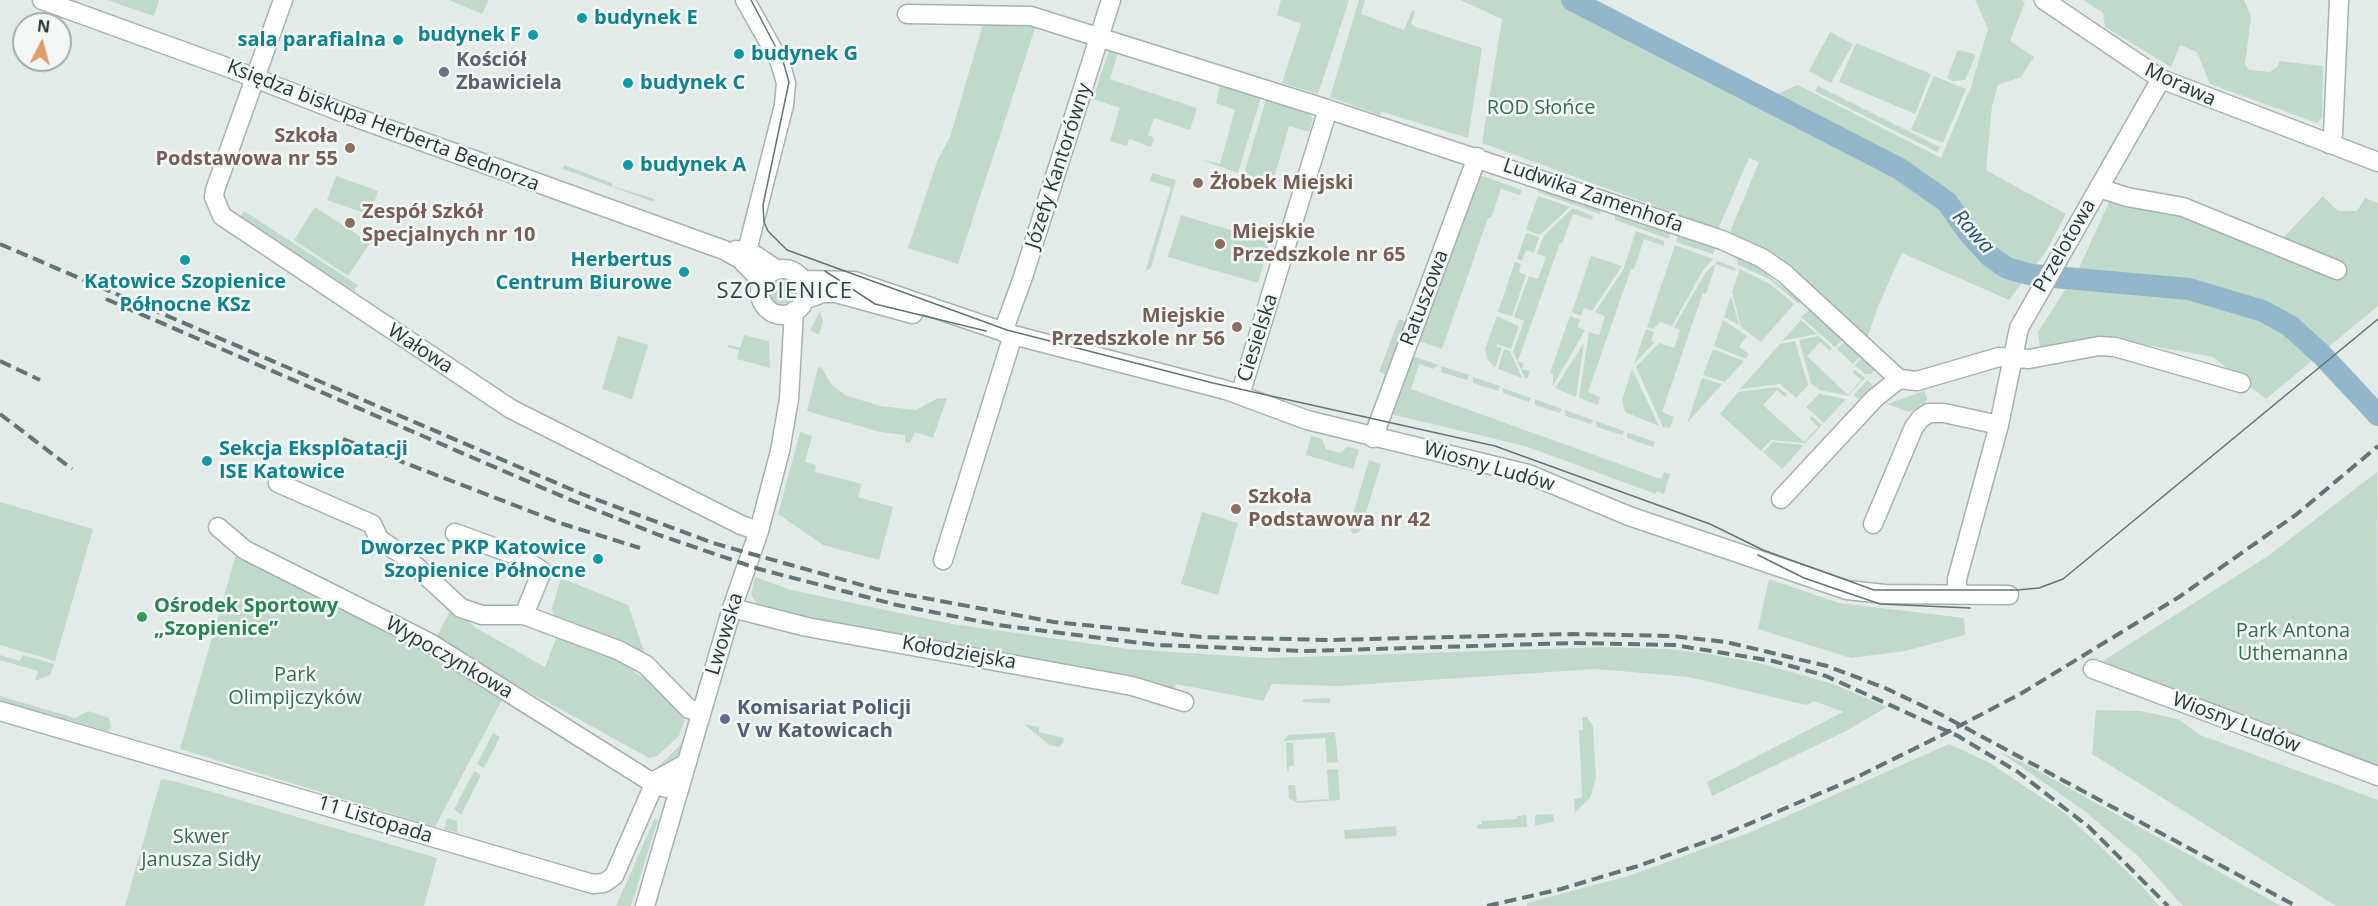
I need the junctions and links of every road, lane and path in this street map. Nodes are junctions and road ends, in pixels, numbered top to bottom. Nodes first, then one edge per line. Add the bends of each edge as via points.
1 (43, 0) edge
2 (283, 0) edge
3 (746, 0) edge
4 (1111, 0) edge
5 (2044, 0) edge
6 (2339, 0) edge
7 (907, 14) dead end
8 (1100, 36) junction
9 (255, 79) junction
10 (2161, 79) junction
11 (1328, 109) junction
12 (2329, 144) junction
13 (1477, 158) junction
14 (2378, 162) edge
15 (2099, 188) junction
16 (724, 250) junction
17 (747, 251) junction
18 (777, 270) junction
19 (2337, 270) dead end
20 (802, 280) junction
21 (762, 281) junction
22 (799, 305) junction
23 (776, 313) junction
24 (1008, 333) junction
25 (2012, 358) junction
26 (790, 360) junction
27 (1899, 379) junction
28 (2241, 383) dead end
29 (1240, 395) junction
30 (1999, 425) junction
31 (1373, 438) junction
32 (278, 483) dead end
33 (1781, 499) dead end
34 (1873, 524) dead end
35 (218, 527) dead end
36 (759, 531) junction
37 (455, 533) dead end
38 (943, 560) dead end
39 (1957, 594) junction
40 (2009, 595) dead end
41 (732, 608) junction
42 (524, 615) junction
43 (2093, 669) dead end
44 (1184, 702) dead end
45 (0, 711) edge
46 (701, 712) junction
47 (687, 763) junction
48 (2378, 776) edge
49 (655, 786) junction
50 (678, 793) junction
51 (645, 906) edge

1 - 9 street, Księdza biskupa Herberta Bednorza
2 - 9 street, Wałowa
3 - 17 street via 780,62 786,83
4 - 8 street, Józefy Kantorówny
5 - 10 street, Morawa
6 - 12 street via 2333,134
7 - 8 street, Ludwika Zamenhofa via 1031,16
8 - 11 street, Ludwika Zamenhofa
8 - 24 street, Józefy Kantorówny
9 - 16 street, Księdza biskupa Herberta Bednorza
9 - 36 street, Wałowa via 214,197 226,221 495,399
10 - 12 street, Morawa
10 - 15 street, Przelotowa
11 - 13 street, Ludwika Zamenhofa
11 - 29 street, Ciesielska
12 - 14 street, Morawa
13 - 27 street, Ludwika Zamenhofa via 1722,240 1762,258 1800,285
13 - 31 street, Ratuszowa
15 - 19 street via 2183,207
15 - 25 street, Przelotowa via 2019,328
16 - 17 street, Księdza biskupa Herberta Bednorza
16 - 21 street, Księdza biskupa Herberta Bednorza via 746,263
17 - 18 street, Księdza biskupa Herberta Bednorza
18 - 20 street via 794,272
18 - 21 street
20 - 22 street
20 - 24 street, Wiosny Ludów via 854,281
21 - 23 street via 761,298
22 - 23 street
22 - 24 street, Wiosny Ludów via 823,293 836,293
22 - 26 street, Lwowska
23 - 26 street, Lwowska
24 - 29 street, Wiosny Ludów
24 - 38 street, Józefy Kantorówny
25 - 27 street via 2000,357 1917,381
25 - 28 street via 2115,347
25 - 30 street, Przelotowa
26 - 36 street, Lwowska via 784,432
27 - 33 street via 1875,398
29 - 31 street, Wiosny Ludów via 1295,416
30 - 34 street via 1944,413 1929,413 1921,418
30 - 39 street, Przelotowa via 1959,572
31 - 39 street, Wiosny Ludów via 1528,474 1629,516 1839,588 1875,594
32 - 42 street via 372,524 379,539 407,558 461,608 482,615
35 - 49 street, Wypoczynkowa via 245,550 430,643
36 - 41 street, Lwowska
37 - 42 street via 521,557 542,571
39 - 40 street, Wiosny Ludów
41 - 44 street, Kołodziejska via 807,627 1132,686
41 - 46 street, Lwowska
42 - 46 street via 627,654 646,665 689,709
43 - 48 street, Wiosny Ludów
45 - 49 street, 11 Listopada via 593,884 614,876
46 - 47 street, Lwowska
47 - 49 street
47 - 50 street, Lwowska
49 - 50 street, Wypoczynkowa
50 - 51 street, Lwowska

